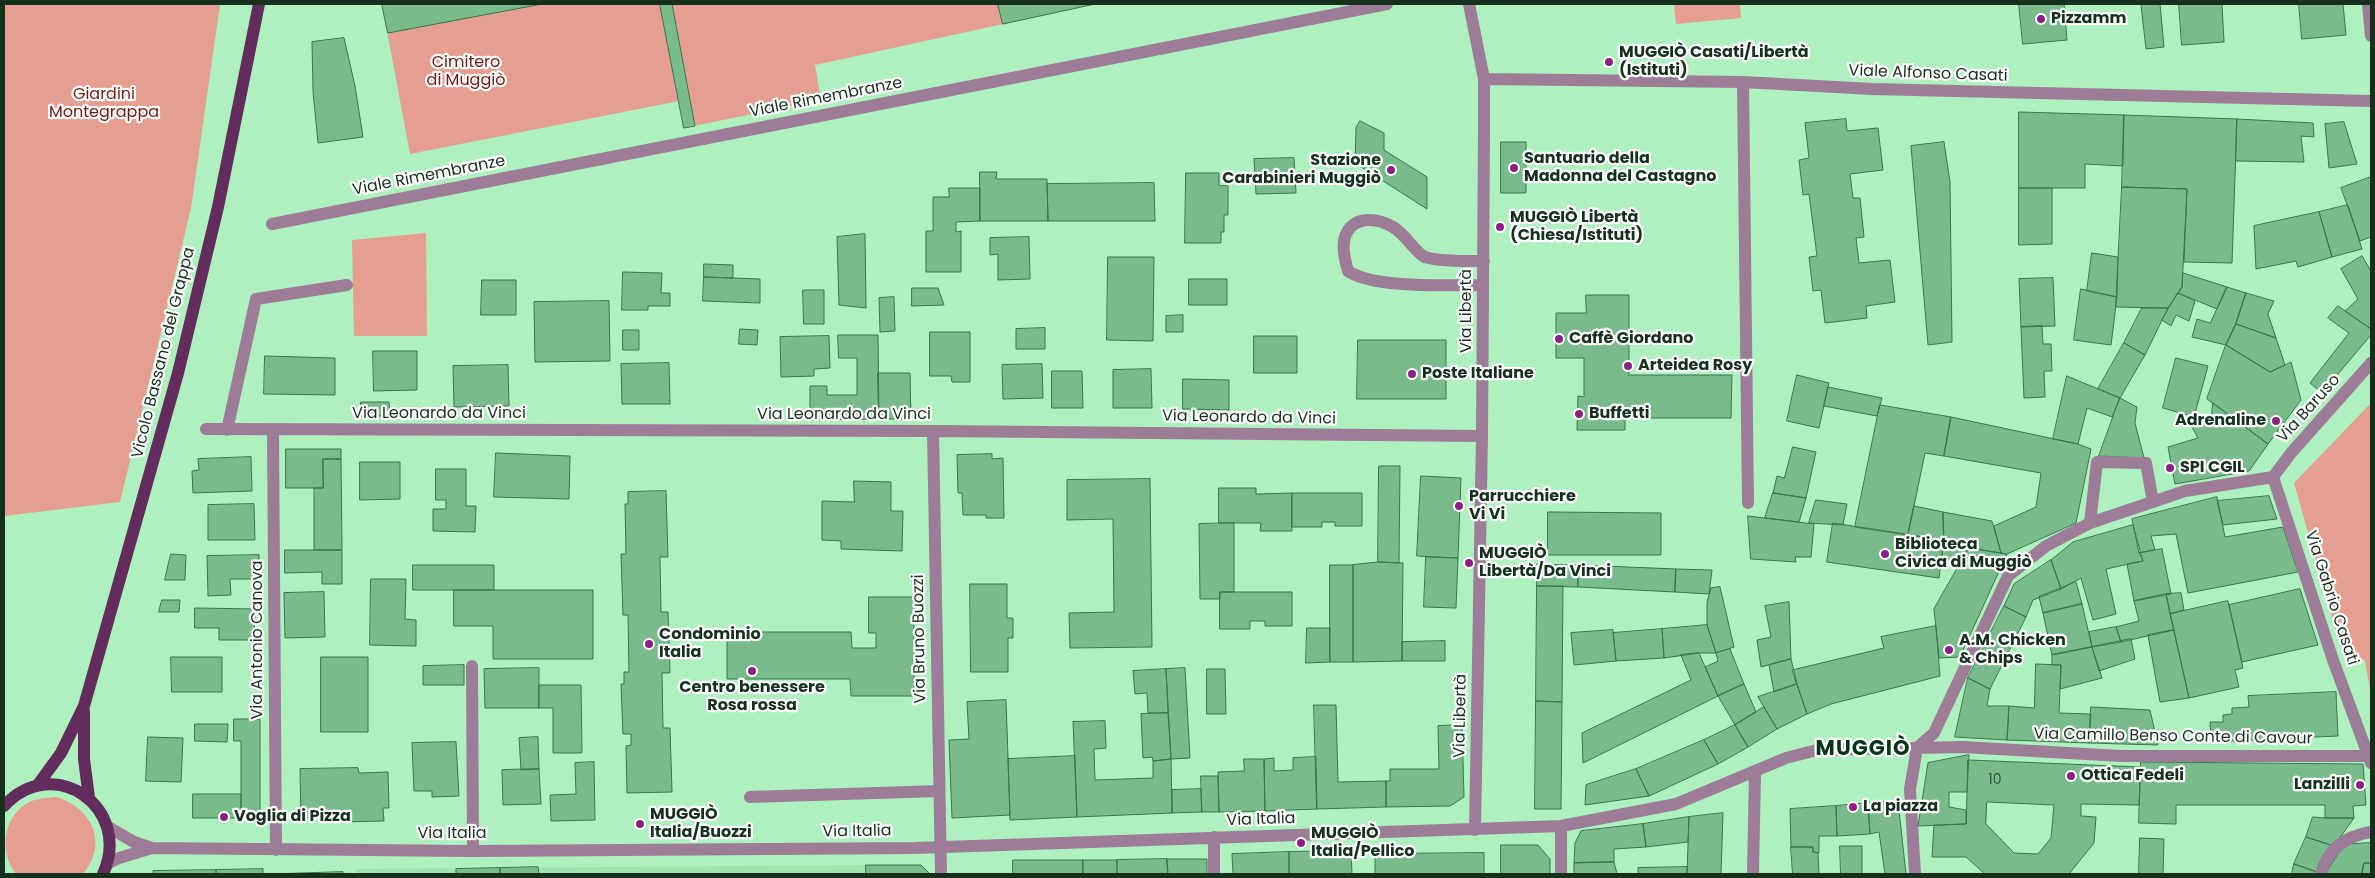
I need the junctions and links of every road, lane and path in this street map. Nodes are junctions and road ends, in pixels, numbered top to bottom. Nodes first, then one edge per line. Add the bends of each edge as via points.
1 (259, 4) edge
2 (1387, 4) edge
3 (1469, 4) edge
4 (2368, 4) edge
5 (2371, 36) edge
6 (1484, 79) junction
7 (1743, 82) junction
8 (2371, 101) edge
9 (272, 224) dead end
10 (1484, 261) junction
11 (347, 285) dead end
12 (1484, 285) junction
13 (2371, 363) edge
14 (206, 429) dead end
15 (227, 430) junction
16 (273, 431) junction
17 (933, 431) junction
18 (1482, 436) junction
19 (2273, 478) junction
20 (2153, 502) junction
21 (1748, 503) dead end
22 (2090, 523) junction
23 (472, 666) dead end
24 (84, 706) junction
25 (1917, 748) junction
26 (2370, 759) edge
27 (1754, 772) junction
28 (37, 786) junction
29 (939, 791) junction
30 (750, 797) dead end
31 (88, 798) junction
32 (4, 806) edge
33 (1561, 826) junction
34 (108, 827) junction
35 (1475, 830) junction
36 (2371, 832) edge
37 (1214, 837) junction
38 (940, 847) junction
39 (152, 848) junction
40 (276, 850) junction
41 (473, 851) junction
42 (105, 869) edge
43 (941, 874) edge
44 (1214, 874) edge
45 (1561, 874) edge
46 (1753, 874) edge
47 (1915, 874) edge
48 (2321, 874) edge

1 - 24 main road, Vicolo Bassano del Grappa via 218,207 178,373
2 - 9 street, Viale Rimembranze
3 - 6 street, Via Libertà
4 - 5 street
6 - 7 street, Viale Alfonso Casati
6 - 10 street, Via Libertà
7 - 8 street, Viale Alfonso Casati via 1872,89
7 - 21 street
10 - 12 street, Via Libertà
10 - 12 street via 1450,261 1424,256 1392,227 1372,219 1356,223 1346,234 1344,255 1348,271 1358,278 1397,283
11 - 15 street via 256,299
12 - 18 street, Via Libertà
13 - 19 street, Via Baruso via 2290,453
14 - 15 street, Via Leonardo da Vinci
15 - 16 street, Via Leonardo da Vinci
16 - 17 street, Via Leonardo da Vinci
16 - 40 street, Via Antonio Canova
17 - 18 street, Via Leonardo da Vinci
17 - 29 street, Via Bruno Buozzi
18 - 35 street, Via Libertà
19 - 20 street via 2185,491
19 - 26 street, Via Gabrio Casati via 2333,660
20 - 22 street
20 - 22 street via 2146,463 2097,462
22 - 25 street via 2046,546 2008,576 1934,733
23 - 41 street
24 - 28 main road, Vicolo Bassano del Grappa via 61,754
24 - 31 main road, Vicolo Bassano del Grappa
25 - 26 street, Via Camillo Benso Conte di Cavour via 1963,747 2120,756
25 - 27 street, Via Camillo Benso Conte di Cavour via 1817,750 1786,758
25 - 47 street via 1910,789
27 - 33 street, Via Italia via 1676,804
27 - 46 street
28 - 31 main road, Via Italia via 59,785
28 - 32 main road, Via Italia via 23,790
29 - 30 street
29 - 38 street, Via Bruno Buozzi
31 - 34 main road, Via Italia via 98,808
33 - 35 street, Via Italia
33 - 45 street
34 - 39 street, Via Italia
34 - 42 main road, Via Italia via 110,838
35 - 37 street, Via Italia
36 - 48 street via 2348,837 2330,855
37 - 38 street, Via Italia
37 - 44 street
38 - 41 street, Via Italia
38 - 43 street, Via Bruno Buozzi
39 - 40 street, Via Italia
39 - 42 street, Via Italia via 131,853
40 - 41 street, Via Italia

